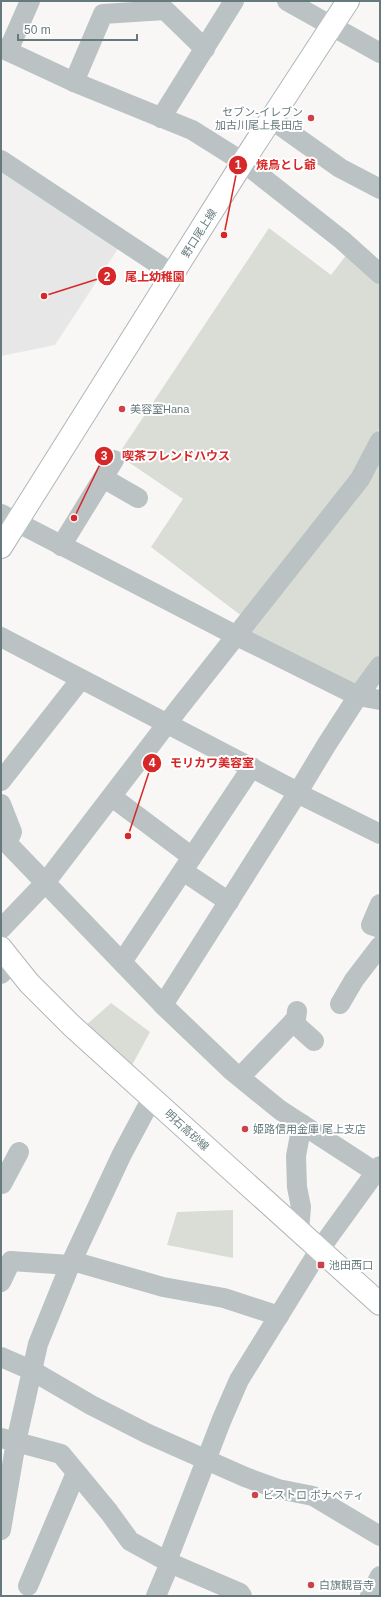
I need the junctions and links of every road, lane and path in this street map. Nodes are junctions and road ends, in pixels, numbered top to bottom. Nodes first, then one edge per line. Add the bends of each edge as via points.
1 (30, 1) edge
2 (234, 1) edge
3 (286, 1) edge
4 (348, 1) edge
5 (135, 6) edge
6 (331, 26) junction
7 (205, 48) junction
8 (4, 50) edge
9 (380, 53) edge
10 (74, 82) junction
11 (161, 118) junction
12 (271, 119) junction
13 (1, 160) edge
14 (243, 162) junction
15 (380, 189) edge
16 (173, 274) junction
17 (380, 274) edge
18 (380, 441) edge
19 (114, 460) dead end
20 (103, 478) junction
21 (138, 498) dead end
22 (9, 519) edge
23 (61, 546) junction
24 (1, 547) edge
25 (237, 636) junction
26 (1, 637) edge
27 (380, 666) edge
28 (81, 679) junction
29 (358, 696) junction
30 (380, 700) edge
31 (167, 724) junction
32 (252, 767) junction
33 (1, 781) edge
34 (298, 792) junction
35 (112, 797) junction
36 (1, 804) edge
37 (380, 834) edge
38 (187, 864) junction
39 (45, 883) junction
40 (228, 902) junction
41 (380, 904) edge
42 (380, 928) edge
43 (1, 929) edge
44 (380, 946) edge
45 (5, 961) edge
46 (122, 962) junction
47 (340, 1004) dead end
48 (163, 1005) junction
49 (314, 1041) dead end
50 (240, 1077) junction
51 (152, 1098) junction
52 (302, 1124) junction
53 (19, 1152) dead end
54 (379, 1171) edge
55 (4, 1172) edge
56 (299, 1231) junction
57 (320, 1249) junction
58 (71, 1263) junction
59 (1, 1282) edge
60 (380, 1304) edge
61 (279, 1316) junction
62 (1, 1357) edge
63 (31, 1370) junction
64 (9, 1440) edge
65 (207, 1460) junction
66 (76, 1473) junction
67 (1, 1530) edge
68 (380, 1536) edge
69 (168, 1562) junction
70 (380, 1576) edge
71 (28, 1586) dead end
72 (156, 1596) edge
73 (242, 1596) edge
74 (370, 1596) edge

1 - 8 street
2 - 7 street
3 - 6 street
4 - 6 main road, 野口尾上線
5 - 7 street via 165,10
5 - 10 street via 103,14
6 - 9 street
6 - 12 main road, 野口尾上線
7 - 11 street
8 - 10 street
10 - 11 street
11 - 14 street via 192,130
12 - 14 main road, 野口尾上線
12 - 15 street via 340,168
13 - 16 street
14 - 16 main road, 野口尾上線
14 - 17 street via 342,240
16 - 22 main road, 野口尾上線
18 - 25 street via 360,479
19 - 20 street
20 - 21 street
20 - 23 street
22 - 23 street
22 - 24 main road, 野口尾上線
23 - 25 street
25 - 29 street
25 - 31 street
26 - 28 street
27 - 29 street
28 - 31 street
28 - 33 street
29 - 30 street
29 - 34 street
31 - 32 street
31 - 35 street
32 - 34 street
32 - 38 street
34 - 37 street
34 - 40 street
35 - 38 street
35 - 39 street
36 - 39 street via 12,832 7,843
38 - 40 street
38 - 46 street
39 - 43 street
39 - 46 street
40 - 48 street
41 - 42 street via 371,925
44 - 47 street via 354,980
45 - 51 main road, 明石高砂線
46 - 48 street
48 - 50 street
49 - 50 street via 295,1016
50 - 52 street via 280,1110
51 - 56 main road, 明石高砂線
51 - 58 street via 122,1154
52 - 54 street
52 - 56 street via 296,1156 297,1187 301,1207
53 - 55 street
54 - 57 street
56 - 57 main road, 明石高砂線
57 - 60 main road, 明石高砂線
57 - 61 street
58 - 59 street via 11,1261
58 - 61 street via 224,1298
58 - 63 street via 38,1344
61 - 65 street via 239,1380
62 - 63 street
63 - 64 street
63 - 65 street via 91,1405
64 - 66 street via 61,1454
64 - 67 street
65 - 68 street via 278,1489 312,1496
65 - 69 street
66 - 69 street via 130,1541
66 - 71 street
69 - 72 street
69 - 73 street
70 - 74 street

